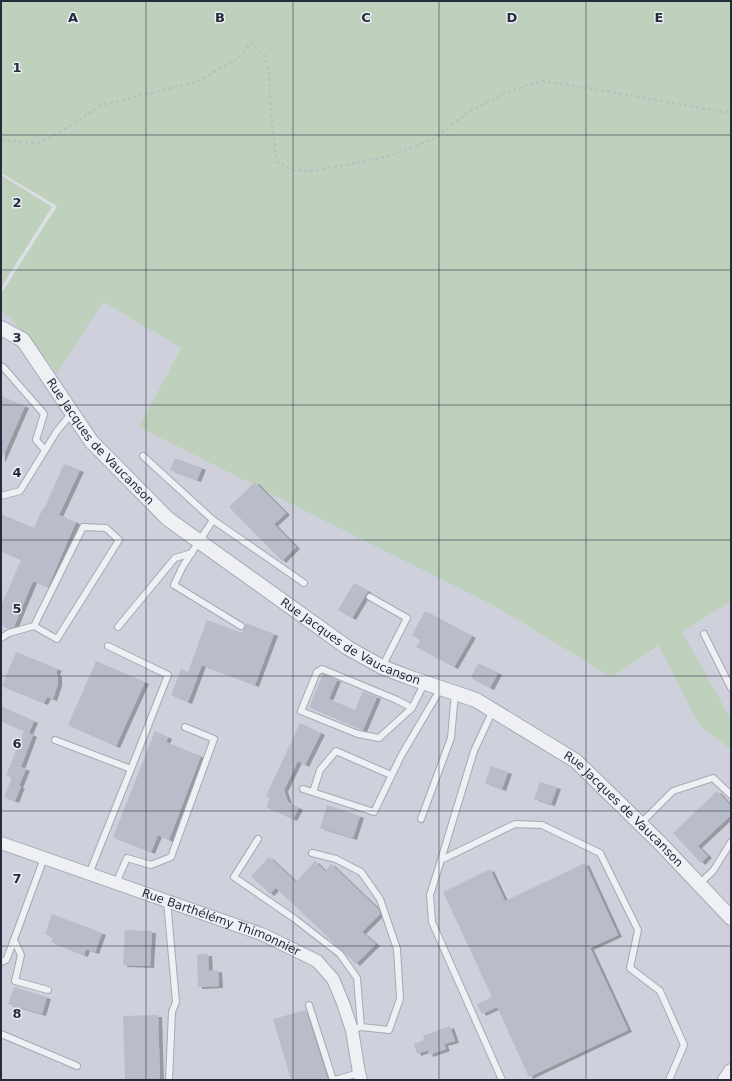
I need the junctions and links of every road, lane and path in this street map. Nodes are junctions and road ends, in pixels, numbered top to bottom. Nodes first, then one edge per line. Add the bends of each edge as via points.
1 (731, 112) edge
2 (1, 140) edge
3 (1, 328) edge
4 (3, 367) dead end
5 (72, 413) junction
6 (45, 450) junction
7 (143, 456) dead end
8 (1, 496) edge
9 (213, 520) junction
10 (196, 548) junction
11 (304, 583) dead end
12 (370, 597) dead end
13 (34, 626) junction
14 (241, 626) dead end
15 (118, 627) dead end
16 (704, 634) dead end
17 (1, 638) edge
18 (108, 646) dead end
19 (382, 667) junction
20 (424, 682) junction
21 (441, 688) junction
22 (731, 688) edge
23 (455, 692) junction
24 (412, 708) junction
25 (493, 710) junction
26 (185, 727) dead end
27 (55, 740) dead end
28 (130, 769) junction
29 (391, 775) junction
30 (303, 788) dead end
31 (313, 792) junction
32 (731, 795) edge
33 (421, 819) dead end
34 (640, 824) junction
35 (258, 839) dead end
36 (731, 842) edge
37 (1, 843) edge
38 (312, 853) dead end
39 (44, 858) junction
40 (441, 860) junction
41 (89, 874) junction
42 (116, 883) junction
43 (699, 884) junction
44 (167, 901) junction
45 (731, 918) edge
46 (14, 940) junction
47 (1, 962) edge
48 (48, 990) dead end
49 (309, 1005) dead end
50 (356, 1029) junction
51 (1, 1034) edge
52 (77, 1066) dead end
53 (731, 1071) edge
54 (360, 1076) edge
55 (169, 1080) edge
56 (334, 1080) edge
57 (502, 1080) edge
58 (669, 1080) edge
59 (725, 1080) edge

1 - 2 path via 542,81 508,91 470,111 433,139 389,156 352,164 293,170 277,162 269,72 264,54 251,43 237,59 196,82 102,105 38,143
3 - 5 street, Rue Jacques de Vaucanson via 23,340
4 - 6 lane via 44,414 36,440
5 - 6 lane
5 - 10 street, Rue Jacques de Vaucanson via 91,442
6 - 8 lane via 20,491
7 - 9 lane
9 - 10 lane
9 - 11 lane
10 - 14 lane via 174,585
10 - 15 lane via 175,558
10 - 19 street, Rue Jacques de Vaucanson via 348,648
12 - 19 lane via 407,618
13 - 13 lane via 83,527 106,528 119,540 57,638
13 - 17 lane
16 - 22 lane
18 - 28 lane via 168,675
19 - 20 street, Rue Jacques de Vaucanson
20 - 21 street, Rue Jacques de Vaucanson
20 - 24 lane
21 - 23 street, Rue Jacques de Vaucanson
21 - 29 lane
23 - 25 street, Rue Jacques de Vaucanson
23 - 33 lane via 451,738
24 - 24 lane via 322,668 317,672 301,711 358,734 379,738
25 - 34 street, Rue Jacques de Vaucanson via 576,761
25 - 40 lane via 474,751
26 - 42 lane via 214,739 171,857 151,865 127,858
27 - 28 lane
28 - 41 lane
29 - 31 lane via 374,812
29 - 31 lane via 336,751 320,770
30 - 31 lane
32 - 34 lane via 713,778 674,790
34 - 43 street, Rue Jacques de Vaucanson
35 - 50 lane via 234,877 340,954 357,978
36 - 43 lane via 714,871
37 - 39 street, Rue Barthélémy Thimonnier
38 - 50 lane via 336,859 360,872 380,899 397,949 400,1000 389,1030
39 - 41 street, Rue Barthélémy Thimonnier
39 - 46 lane
40 - 57 lane via 430,895 432,922
40 - 58 lane via 516,824 542,825 600,853 638,930 630,968 660,991 684,1045
41 - 42 street, Rue Barthélémy Thimonnier
42 - 44 street, Rue Barthélémy Thimonnier
43 - 45 street, Rue Jacques de Vaucanson
44 - 50 street, Rue Barthélémy Thimonnier via 264,935 317,961 333,979
44 - 55 lane via 176,1002 172,1012
46 - 47 lane via 6,960
46 - 48 lane via 21,955 15,981
49 - 56 lane
50 - 54 street, Rue Barthélémy Thimonnier
51 - 52 lane
53 - 59 street
54 - 56 lane

